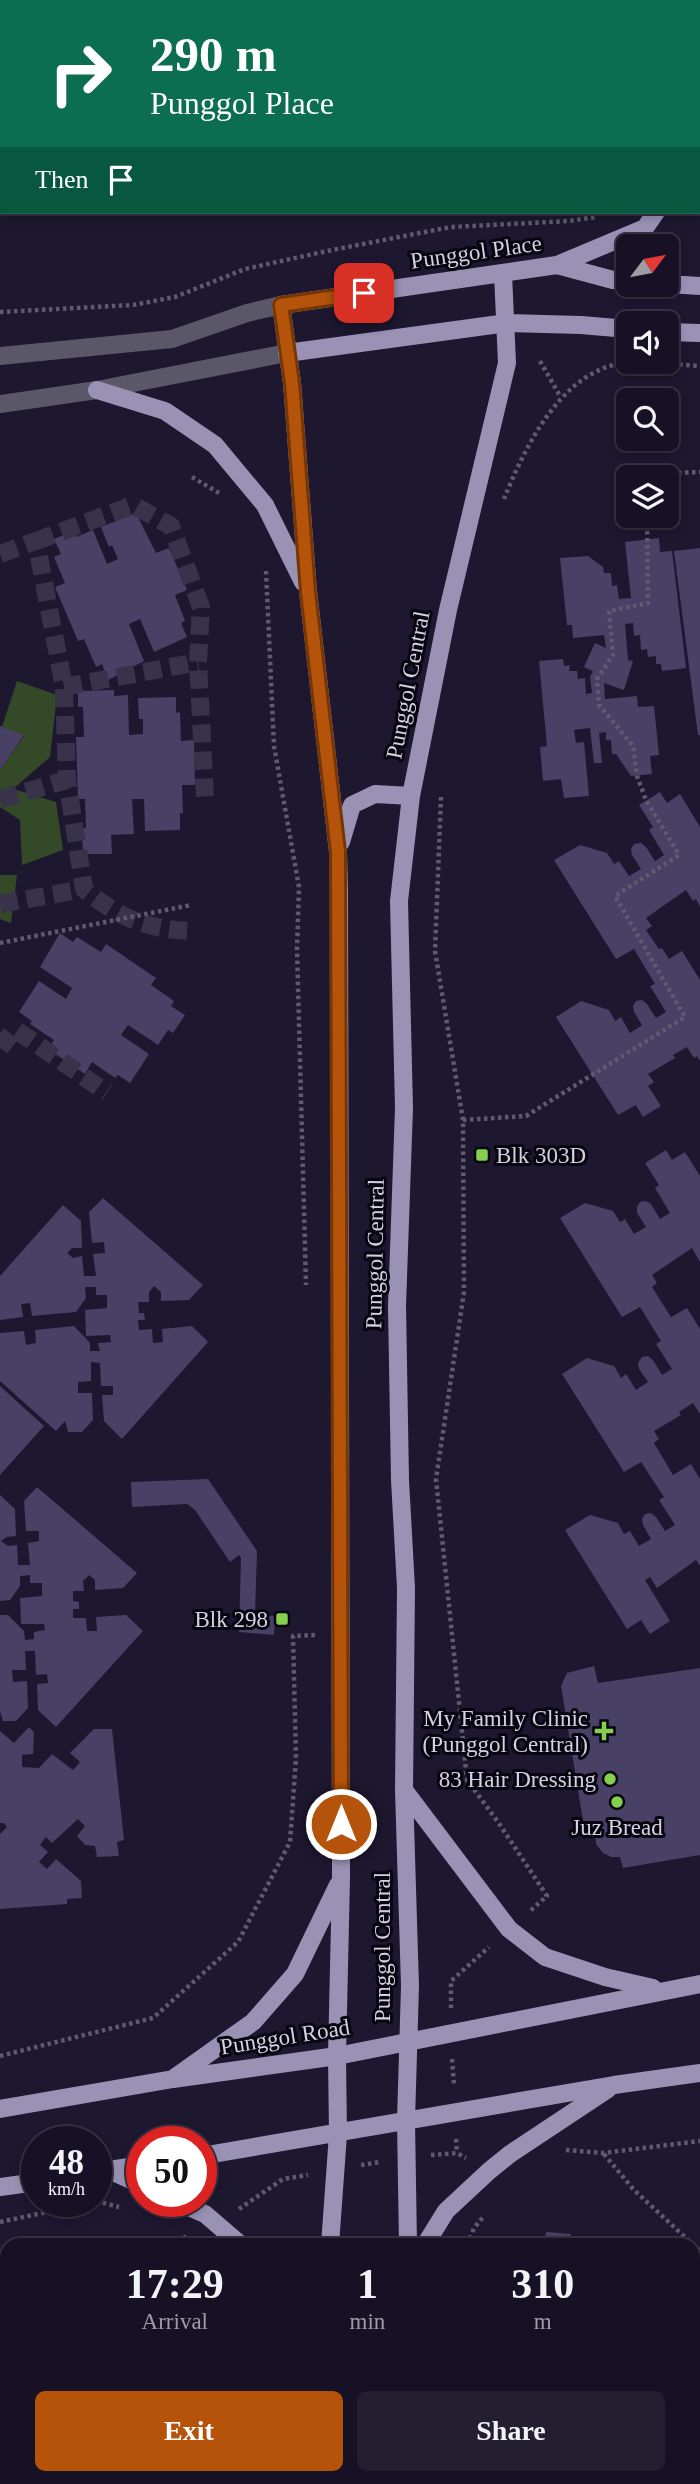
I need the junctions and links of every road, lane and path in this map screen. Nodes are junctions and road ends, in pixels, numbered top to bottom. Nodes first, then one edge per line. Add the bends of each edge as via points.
1 (655, 214) edge
2 (604, 216) dead end
3 (557, 265) junction
4 (503, 274) junction
5 (616, 280) edge
6 (679, 285) edge
7 (700, 286) edge
8 (281, 305) junction
9 (0, 312) edge
10 (507, 323) junction
11 (616, 328) edge
12 (679, 332) edge
13 (700, 333) edge
14 (287, 353) junction
15 (0, 356) edge
16 (540, 361) dead end
17 (700, 366) edge
18 (97, 390) junction
19 (560, 396) junction
20 (0, 404) edge
21 (700, 472) edge
22 (679, 473) edge
23 (192, 477) dead end
24 (220, 494) dead end
25 (503, 503) dead end
26 (647, 528) edge
27 (265, 568) dead end
28 (308, 592) junction
29 (441, 792) dead end
30 (411, 796) junction
31 (338, 852) junction
32 (191, 905) dead end
33 (0, 943) edge
34 (463, 1120) junction
35 (306, 1285) dead end
36 (293, 1636) dead end
37 (404, 1790) junction
38 (341, 1878) junction
39 (547, 1896) dead end
40 (451, 1981) dead end
41 (700, 1984) edge
42 (662, 1989) junction
43 (451, 2032) junction
44 (407, 2040) junction
45 (0, 2056) edge
46 (337, 2056) junction
47 (700, 2073) edge
48 (173, 2079) junction
49 (614, 2085) junction
50 (0, 2109) edge
51 (455, 2113) junction
52 (406, 2121) junction
53 (338, 2134) junction
54 (700, 2141) edge
55 (457, 2152) dead end
56 (217, 2153) edge
57 (603, 2153) junction
58 (556, 2156) dead end
59 (21, 2184) edge
60 (0, 2187) edge
61 (112, 2205) edge
62 (121, 2207) dead end
63 (489, 2210) dead end
64 (23, 2217) edge
65 (208, 2217) edge
66 (0, 2222) edge
67 (181, 2235) dead end
68 (185, 2238) edge
69 (233, 2238) edge
70 (331, 2238) edge
71 (408, 2238) edge
72 (429, 2238) edge
73 (470, 2238) edge
74 (686, 2238) edge

1 - 3 main road via 645,228
2 - 9 path via 451,228 332,250 245,269 175,297 133,305
3 - 4 main road, Punggol Place
3 - 5 main road, Punggol Place
4 - 8 main road, Punggol Place
4 - 10 main road, Punggol Central
6 - 7 main road
8 - 14 main road, Punggol Central
8 - 15 street, Punggol Place via 172,339
10 - 11 main road
10 - 14 main road
10 - 30 main road, Punggol Central via 507,363 448,610
12 - 13 main road
14 - 18 street
14 - 28 main road, Punggol Central
16 - 19 path
17 - 19 path via 624,363 590,372
18 - 20 street
18 - 28 main road via 165,411 215,445 265,505
19 - 25 path via 517,467
21 - 22 path
23 - 24 path
26 - 34 path via 649,603 609,611 613,655 597,679 599,705 633,746 646,800 679,855 615,896 685,1017 526,1116
27 - 35 path via 274,746 299,887
28 - 31 main road, Punggol Central
29 - 34 path via 435,951
30 - 31 main road via 376,794 352,805
30 - 37 main road, Punggol Central via 399,901 404,1108 397,1306 406,1588
31 - 38 main road, Punggol Central
32 - 33 path
34 - 39 path via 464,1292 436,1479 467,1780
36 - 45 path via 296,1758 290,1842 238,1942 153,2018
37 - 42 main road via 509,1929 545,1957
37 - 44 main road, Punggol Central via 410,1986
38 - 46 main road, Punggol Central
38 - 48 main road via 295,1974 253,2022
40 - 43 path
41 - 42 main road, Punggol Road
42 - 43 main road, Punggol Road
43 - 44 main road, Punggol Road
43 - 51 path
44 - 46 main road, Punggol Road
44 - 52 main road, Punggol Central
46 - 48 main road, Punggol Road
46 - 53 main road, Punggol Central
47 - 49 main road
48 - 50 main road, Punggol Road
49 - 51 main road
49 - 72 main road via 489,2171 446,2211
51 - 52 main road
51 - 55 path
52 - 53 main road
52 - 71 main road, Punggol Central
53 - 56 main road
53 - 70 main road, Punggol Central
54 - 57 path
57 - 58 path via 567,2149
57 - 74 path via 634,2190
59 - 60 main road
61 - 62 path
63 - 73 path
64 - 66 path
65 - 69 main road
67 - 68 path

